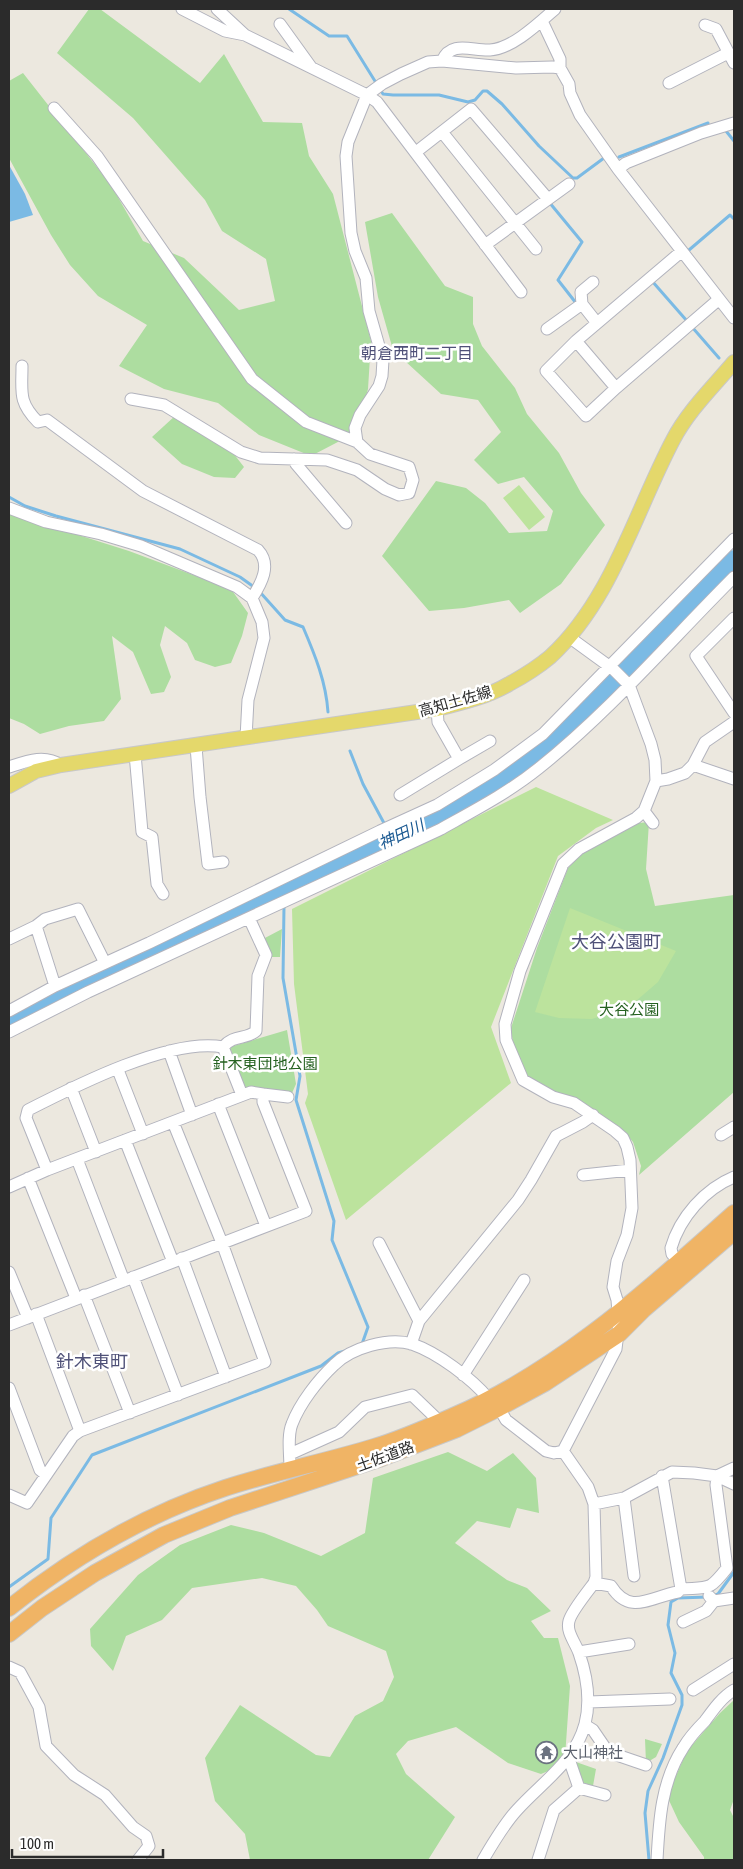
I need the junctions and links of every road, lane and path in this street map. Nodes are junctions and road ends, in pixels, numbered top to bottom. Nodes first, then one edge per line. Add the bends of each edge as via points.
1 (182, 9) edge
2 (219, 9) edge
3 (555, 9) edge
4 (542, 21) junction
5 (280, 24) dead end
6 (705, 25) dead end
7 (245, 35) junction
8 (731, 58) edge
9 (442, 61) junction
10 (560, 68) junction
11 (312, 69) junction
12 (669, 83) dead end
13 (375, 89) junction
14 (54, 108) dead end
15 (734, 122) edge
16 (442, 132) junction
17 (416, 152) junction
18 (618, 169) junction
19 (569, 184) dead end
20 (548, 199) junction
21 (515, 223) junction
22 (485, 245) junction
23 (536, 249) dead end
24 (682, 251) junction
25 (594, 282) dead end
26 (520, 292) dead end
27 (718, 300) junction
28 (582, 304) junction
29 (734, 318) edge
30 (597, 323) junction
31 (547, 329) dead end
32 (576, 341) junction
33 (734, 362) edge
34 (22, 366) dead end
35 (616, 388) junction
36 (131, 399) dead end
37 (357, 442) junction
38 (294, 459) junction
39 (9, 508) edge
40 (346, 523) dead end
41 (734, 539) edge
42 (734, 577) edge
43 (252, 598) junction
44 (734, 618) edge
45 (569, 637) junction
46 (611, 668) junction
47 (628, 684) junction
48 (730, 695) edge
49 (437, 709) junction
50 (734, 713) edge
51 (734, 722) edge
52 (246, 738) junction
53 (490, 740) dead end
54 (196, 746) junction
55 (135, 754) junction
56 (459, 759) junction
57 (60, 765) junction
58 (693, 765) junction
59 (9, 767) edge
60 (734, 779) edge
61 (656, 781) junction
62 (9, 786) edge
63 (400, 795) dead end
64 (644, 810) junction
65 (653, 823) dead end
66 (223, 862) dead end
67 (163, 894) dead end
68 (249, 918) junction
69 (36, 926) junction
70 (9, 939) edge
71 (105, 963) junction
72 (55, 986) junction
73 (9, 1011) edge
74 (9, 1032) edge
75 (223, 1047) junction
76 (169, 1052) junction
77 (118, 1070) junction
78 (71, 1088) junction
79 (263, 1094) junction
80 (242, 1095) junction
81 (288, 1097) dead end
82 (218, 1104) junction
83 (192, 1115) junction
84 (593, 1115) junction
85 (172, 1122) junction
86 (734, 1127) edge
87 (142, 1134) junction
88 (721, 1135) dead end
89 (125, 1140) junction
90 (96, 1152) junction
91 (77, 1159) junction
92 (46, 1170) junction
93 (630, 1170) junction
94 (583, 1175) dead end
95 (734, 1177) edge
96 (28, 1178) junction
97 (9, 1187) edge
98 (734, 1213) edge
99 (266, 1226) junction
100 (734, 1232) edge
101 (222, 1243) junction
102 (379, 1243) dead end
103 (177, 1260) junction
104 (680, 1261) junction
105 (9, 1273) edge
106 (129, 1279) junction
107 (524, 1280) dead end
108 (80, 1297) junction
109 (619, 1313) junction
110 (32, 1316) junction
111 (419, 1321) junction
112 (9, 1324) edge
113 (619, 1334) junction
114 (411, 1344) junction
115 (463, 1374) junction
116 (226, 1377) junction
117 (9, 1388) edge
118 (178, 1395) junction
119 (494, 1404) junction
120 (130, 1413) junction
121 (439, 1422) junction
122 (80, 1431) junction
123 (563, 1451) junction
124 (290, 1462) junction
125 (734, 1468) edge
126 (45, 1474) junction
127 (662, 1476) junction
128 (717, 1476) junction
129 (734, 1484) edge
130 (9, 1495) edge
131 (624, 1498) junction
132 (594, 1504) junction
133 (634, 1576) dead end
134 (594, 1583) junction
135 (681, 1589) junction
136 (710, 1595) junction
137 (734, 1598) edge
138 (9, 1608) edge
139 (683, 1622) dead end
140 (9, 1634) edge
141 (629, 1644) dead end
142 (579, 1652) junction
143 (734, 1664) edge
144 (9, 1667) edge
145 (693, 1690) dead end
146 (734, 1690) edge
147 (670, 1699) dead end
148 (588, 1702) junction
149 (585, 1725) junction
150 (568, 1759) junction
151 (646, 1765) dead end
152 (579, 1788) junction
153 (605, 1795) dead end
154 (143, 1859) edge
155 (482, 1860) edge
156 (538, 1860) edge
157 (656, 1860) edge

1 - 7 street via 225,31
2 - 7 street
3 - 4 street
4 - 9 street via 512,43 492,50 453,48 446,52
4 - 10 street via 560,58
5 - 11 street
6 - 8 street via 716,29
7 - 11 street
8 - 12 street
9 - 10 street via 516,68
9 - 13 street via 413,67
10 - 18 street via 580,115
11 - 13 street
13 - 17 street via 377,102
13 - 37 street via 348,142 346,156 351,233 366,278 369,311 383,360 379,386 355,428
14 - 37 street via 97,156 252,379 306,422
15 - 18 street via 626,163
16 - 17 street
16 - 20 street via 471,109
16 - 21 street
17 - 22 street
18 - 24 street
19 - 20 street
20 - 21 street
21 - 22 street
21 - 23 street
22 - 26 street
24 - 27 street
24 - 30 street
25 - 28 street via 581,292
27 - 29 street
27 - 35 street
28 - 30 street
28 - 31 street
30 - 32 street
32 - 35 street
32 - 35 street via 546,371 586,416
33 - 45 main road, 高知土佐線 via 674,438 603,588
34 - 43 street via 22,399 27,412 38,422 47,420 143,491 264,556 261,585
36 - 38 street via 164,405 240,452 260,458
37 - 38 street via 370,454 409,467 413,480 409,493 399,495 357,470 327,460
38 - 40 street
39 - 43 street via 46,522 141,546 237,587
41 - 46 street
42 - 47 street
43 - 52 street via 262,622 264,638 248,700
44 - 48 street via 696,656
45 - 46 street
45 - 49 main road, 高知土佐線 via 549,658 507,685 478,698
46 - 47 street
46 - 71 street via 543,734 494,770 437,805
47 - 61 street via 656,760
47 - 68 street via 538,769 492,800 438,830
48 - 50 street
49 - 52 main road, 高知土佐線
49 - 56 street via 438,722
51 - 58 street via 705,742
52 - 54 main road, 高知土佐線
53 - 56 street
54 - 55 main road, 高知土佐線
54 - 66 street via 208,864
55 - 57 main road, 高知土佐線
55 - 67 street via 142,832 152,837 156,884
56 - 63 street
57 - 59 street via 49,759
57 - 62 main road, 高知土佐線 via 36,771
58 - 60 street
58 - 61 street via 685,773
61 - 64 street
64 - 65 street
64 - 84 street via 636,818 579,849 563,864 520,971 505,1024 506,1040 523,1080 535,1089
68 - 74 street
68 - 75 street via 266,955 258,976 256,1031 229,1040
69 - 70 street
69 - 71 street via 46,919 78,909
69 - 72 street
71 - 72 street
72 - 73 street
75 - 76 street via 209,1044
75 - 80 street
76 - 77 street
76 - 83 street
77 - 78 street
77 - 87 street
78 - 90 street
78 - 92 street via 28,1110 26,1118
79 - 80 street via 251,1092
79 - 81 street
79 - 99 street via 263,1102 306,1211
80 - 82 street
82 - 83 street
82 - 99 street
83 - 85 street
84 - 93 street via 623,1138 628,1147
84 - 111 street via 556,1136 518,1200
85 - 87 street
85 - 101 street
86 - 88 street
87 - 89 street
89 - 90 street
89 - 103 street
90 - 91 street
91 - 92 street
91 - 106 street
92 - 96 street
93 - 94 street
93 - 109 street via 632,1208 613,1287
95 - 104 street via 721,1182 699,1200 684,1220 671,1248 672,1254
96 - 97 street
96 - 108 street
98 - 104 highway, 土佐道路
99 - 101 street
100 - 113 highway, 土佐道路
101 - 103 street
101 - 116 street via 265,1362
102 - 111 street
103 - 106 street
103 - 116 street
104 - 109 highway, 土佐道路
105 - 110 street
106 - 108 street
106 - 118 street
107 - 115 street
108 - 110 street
108 - 120 street
109 - 113 street
109 - 119 highway, 土佐道路
110 - 112 street
110 - 122 street
111 - 114 street
113 - 119 highway, 土佐道路 via 546,1383
113 - 123 street via 616,1350
114 - 115 street
114 - 124 street via 394,1342 371,1346 349,1354 333,1365 302,1403 291,1426
115 - 119 street
116 - 118 street
117 - 126 street via 40,1470
118 - 120 street
119 - 121 highway, 土佐道路
119 - 123 street via 506,1420 546,1451
119 - 140 highway, 土佐道路 via 457,1429 379,1459 230,1508 164,1535 95,1572
120 - 122 street
121 - 124 highway, 土佐道路 via 376,1446
121 - 124 street via 412,1395 364,1407 339,1432
122 - 126 street
123 - 132 street via 588,1487
124 - 138 highway, 土佐道路 via 160,1513 79,1558
125 - 128 street
126 - 130 street via 27,1503
127 - 128 street via 672,1472
127 - 131 street
127 - 135 street
128 - 129 street
128 - 136 street via 727,1568
131 - 132 street
131 - 133 street
132 - 134 street
134 - 135 street via 611,1586 618,1597 636,1603
134 - 142 street via 569,1619 568,1629
135 - 136 street
136 - 137 street
136 - 139 street via 706,1611
141 - 142 street
142 - 148 street
143 - 145 street
144 - 154 street via 20,1672 39,1707 46,1746 74,1775 105,1796 133,1827 146,1836 149,1846
146 - 157 street via 683,1747 672,1768 659,1820
147 - 148 street
148 - 149 street
149 - 150 street
149 - 151 street via 593,1730 608,1752
150 - 152 street
150 - 155 street via 515,1811
152 - 153 street
152 - 156 street via 554,1810

